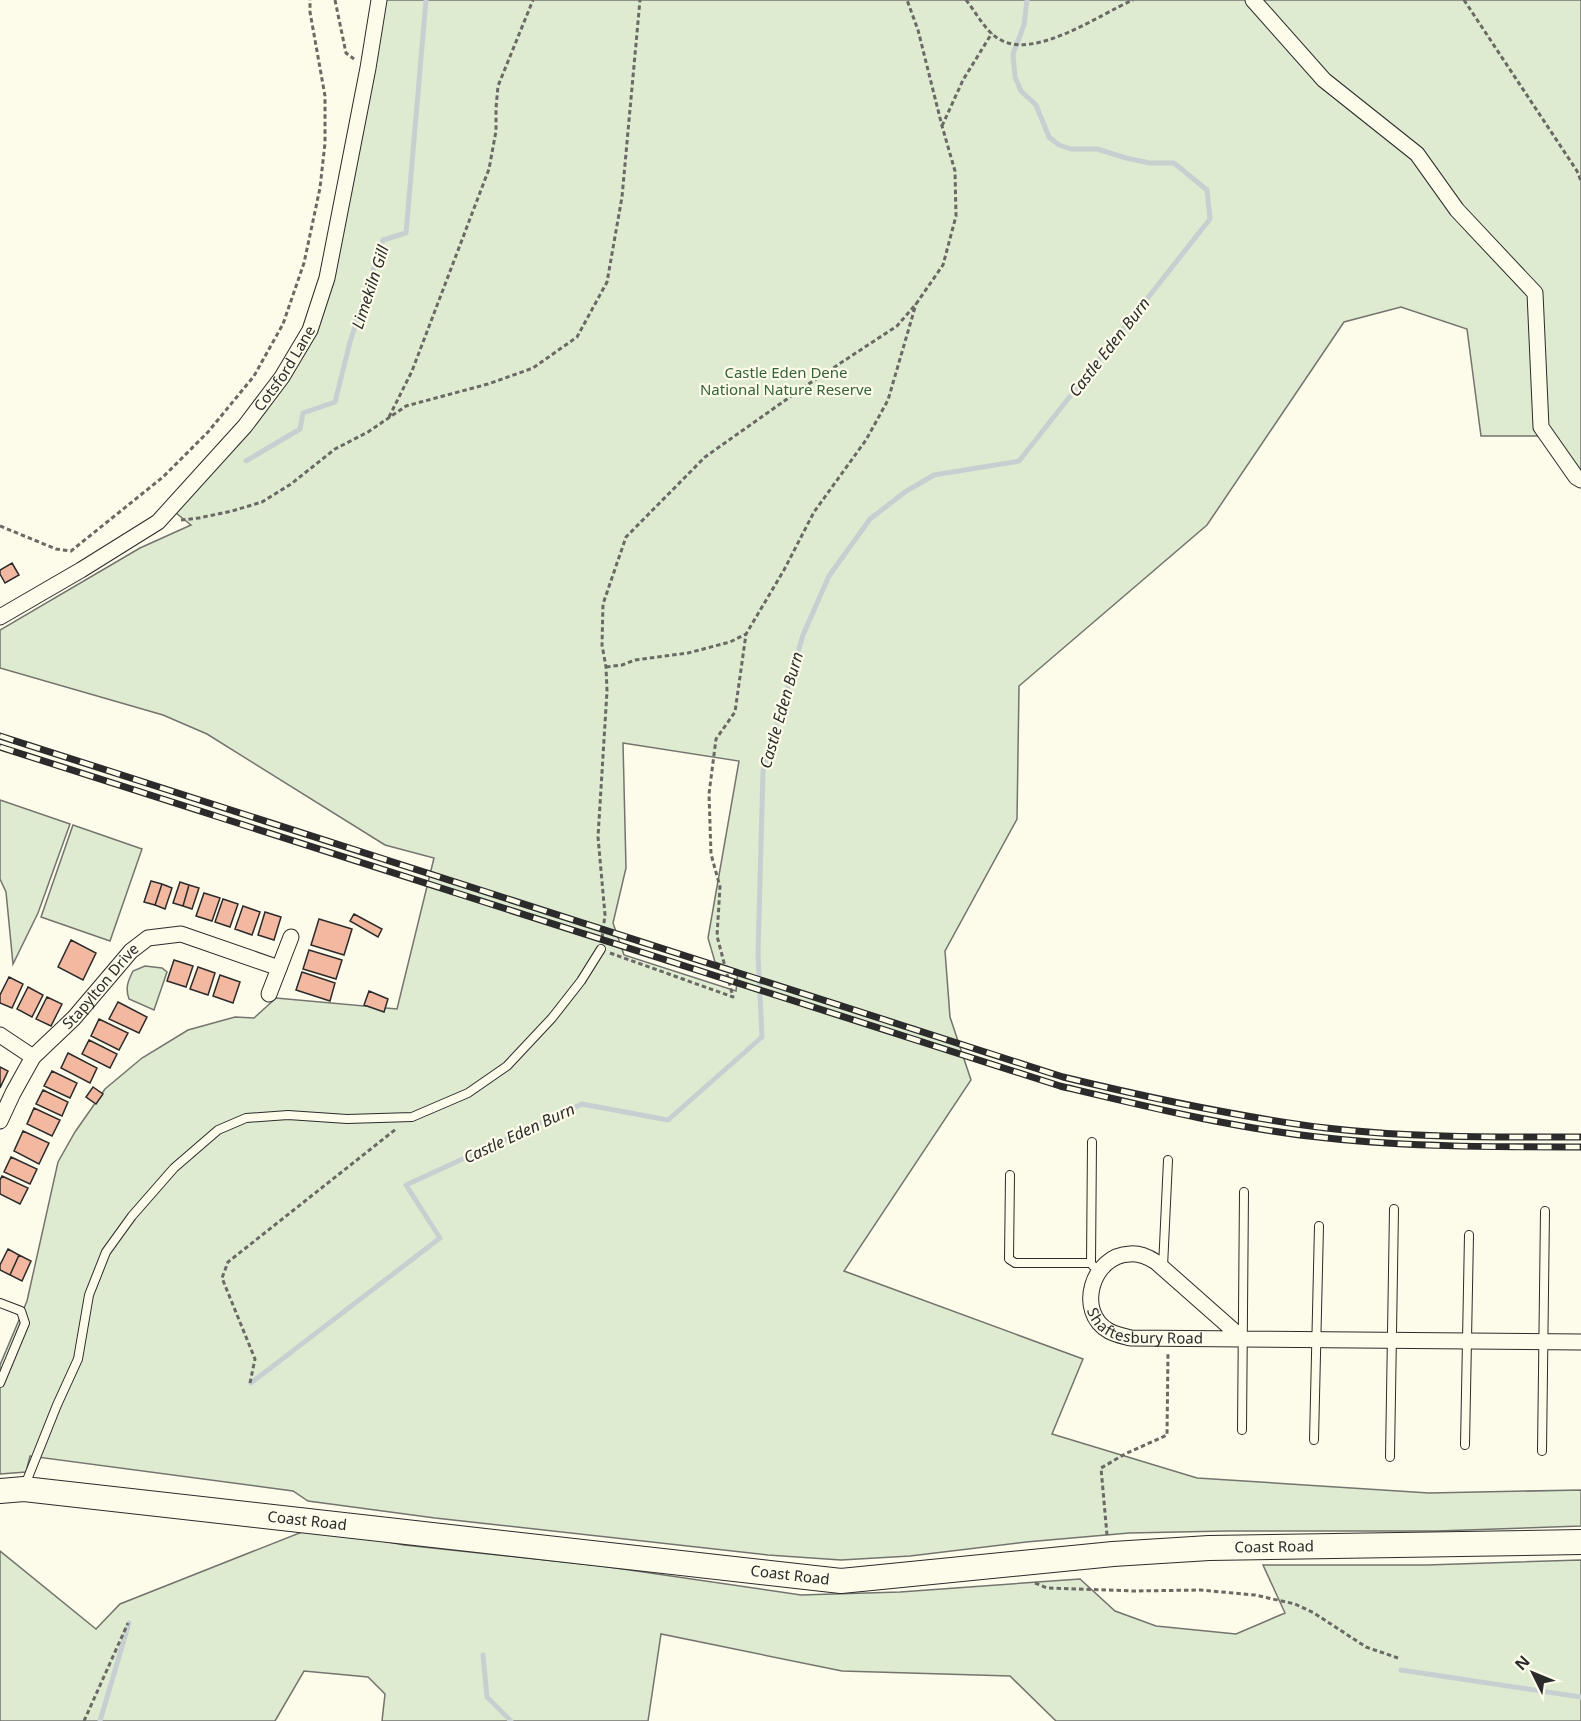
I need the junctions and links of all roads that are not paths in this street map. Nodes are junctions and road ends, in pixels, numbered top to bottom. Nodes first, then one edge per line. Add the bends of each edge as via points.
1 (379, 0) edge
2 (1253, 0) edge
3 (1581, 480) edge
4 (0, 617) edge
5 (291, 937) dead end
6 (601, 949) road end
7 (279, 968) junction
8 (269, 994) dead end
9 (0, 1035) edge
10 (33, 1057) junction
11 (0, 1121) edge
12 (1092, 1142) dead end
13 (1168, 1160) dead end
14 (1010, 1174) dead end
15 (1244, 1192) dead end
16 (1394, 1209) dead end
17 (1545, 1211) dead end
18 (1319, 1226) dead end
19 (1469, 1235) dead end
20 (1163, 1267) junction
21 (1094, 1268) junction
22 (0, 1303) edge
23 (1242, 1338) junction
24 (1317, 1339) junction
25 (1391, 1339) junction
26 (1468, 1340) junction
27 (1543, 1341) junction
28 (1581, 1342) edge
29 (0, 1383) edge
30 (1242, 1430) dead end
31 (1314, 1440) dead end
32 (1465, 1445) dead end
33 (1542, 1451) dead end
34 (1390, 1457) dead end
35 (8, 1490) edge
36 (1581, 1542) edge

1 - 4 street, Cotsford Lane via 327,278 310,330 282,377 245,426 158,522
2 - 3 street via 1324,80 1418,154 1457,210 1535,293 1541,428
5 - 7 street
6 - 35 lane via 552,1018 507,1066 468,1093 412,1117 246,1118 218,1130 174,1168 106,1252 89,1294 78,1359 57,1405
7 - 8 street
7 - 10 street, Stapylton Drive via 181,934 148,938 131,951 74,1018
9 - 10 street
10 - 11 street, Stapylton Drive
12 - 21 lane
13 - 20 lane
14 - 21 lane via 1009,1259 1015,1263
15 - 23 lane
16 - 25 lane
17 - 27 lane
18 - 24 lane
19 - 26 lane
20 - 21 street, Shaftesbury Road via 1145,1256 1128,1253
20 - 23 street, Shaftesbury Road
21 - 23 street, Shaftesbury Road via 1090,1299 1093,1312 1107,1330 1131,1338
22 - 29 lane via 21,1311 25,1323
23 - 24 street, Shaftesbury Road
23 - 30 lane
24 - 25 street, Shaftesbury Road
24 - 31 lane
25 - 26 street, Shaftesbury Road
25 - 34 lane
26 - 27 street, Shaftesbury Road
26 - 32 lane
27 - 28 street, Shaftesbury Road
27 - 33 lane
35 - 36 main road, Coast Road via 841,1581 1209,1548

